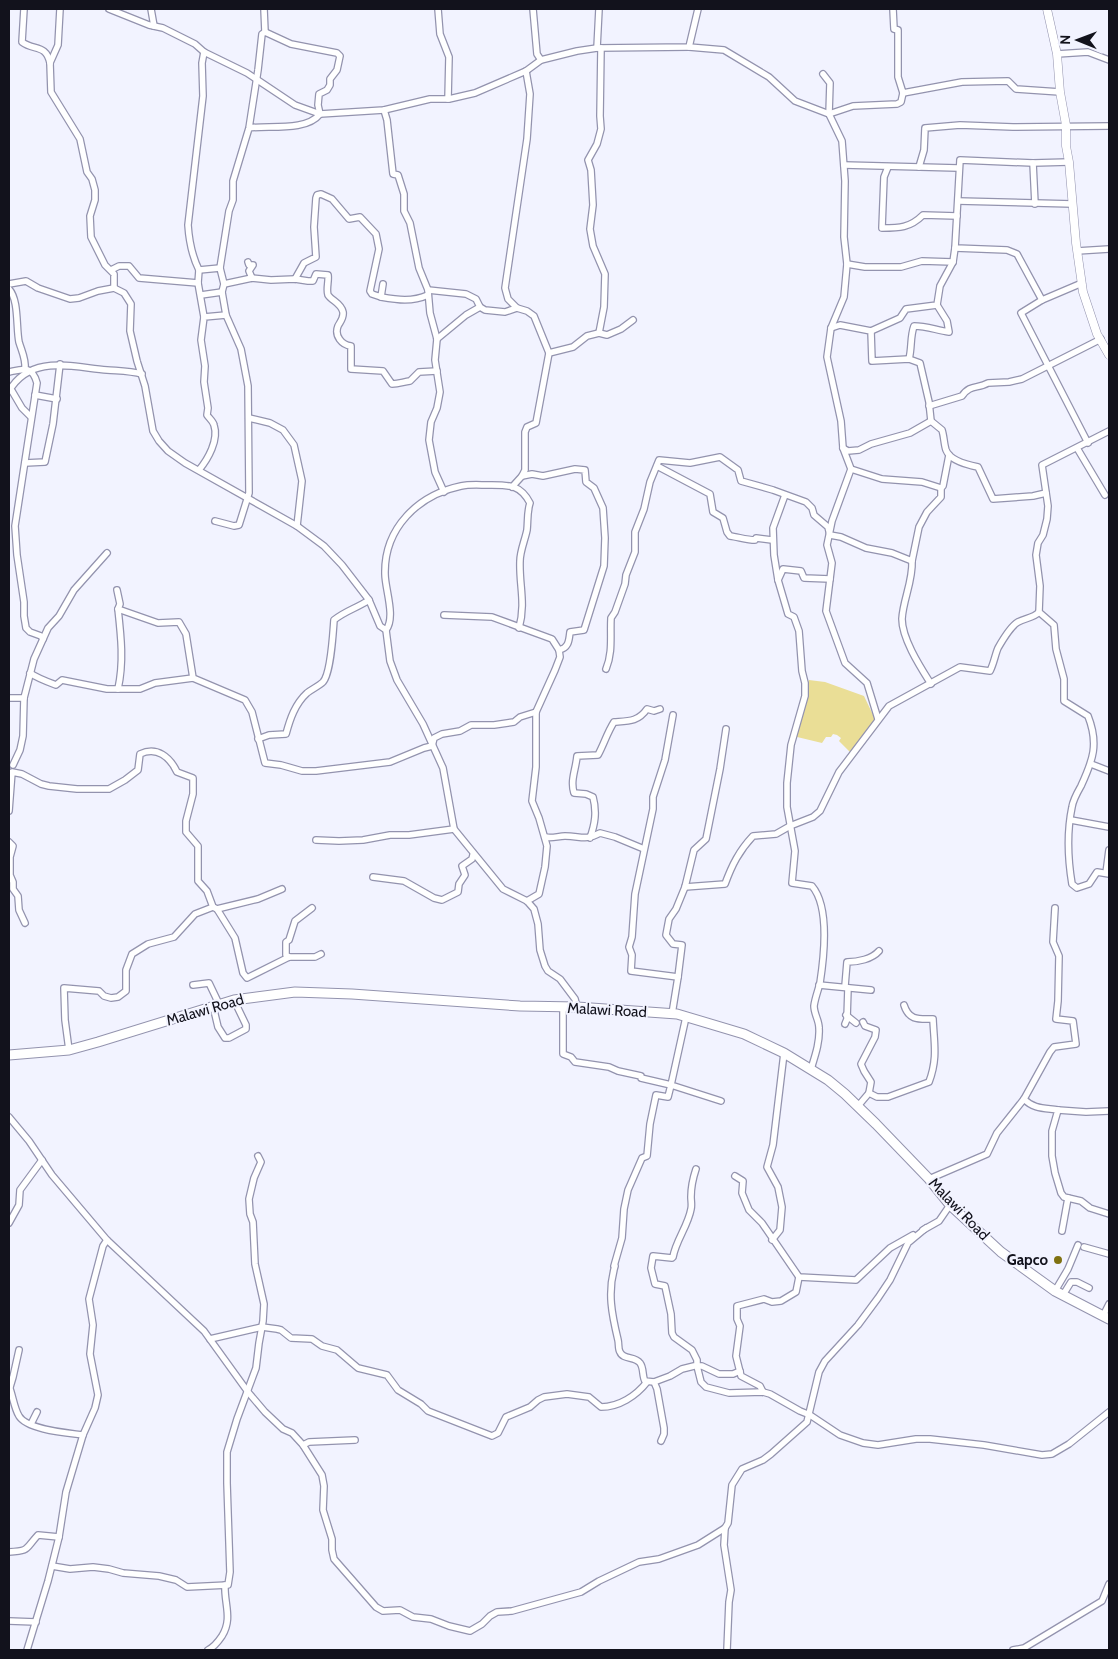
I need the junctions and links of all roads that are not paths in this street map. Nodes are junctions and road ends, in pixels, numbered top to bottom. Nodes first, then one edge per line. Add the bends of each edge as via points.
1 (24, 9) edge
2 (60, 9) edge
3 (109, 9) edge
4 (150, 9) edge
5 (264, 9) edge
6 (438, 9) edge
7 (599, 9) edge
8 (698, 9) edge
9 (893, 9) edge
10 (1047, 9) edge
11 (532, 10) edge
12 (154, 26) junction
13 (265, 32) junction
14 (689, 47) junction
15 (599, 48) junction
16 (204, 52) junction
17 (1057, 54) junction
18 (542, 60) junction
19 (1109, 60) edge
20 (50, 63) junction
21 (526, 71) junction
22 (823, 74) dead end
23 (257, 80) junction
24 (1060, 92) junction
25 (903, 93) junction
26 (448, 99) junction
27 (384, 110) junction
28 (320, 114) junction
29 (829, 114) junction
30 (1066, 125) junction
31 (1109, 126) edge
32 (249, 128) junction
33 (1069, 162) junction
34 (1033, 163) junction
35 (844, 165) junction
36 (888, 167) junction
37 (919, 167) junction
38 (958, 168) junction
39 (958, 201) junction
40 (1035, 204) junction
41 (1072, 204) junction
42 (957, 216) junction
43 (955, 248) junction
44 (1109, 249) edge
45 (1077, 251) junction
46 (248, 262) dead end
47 (952, 262) junction
48 (847, 264) junction
49 (220, 268) junction
50 (111, 270) junction
51 (199, 270) junction
52 (252, 278) junction
53 (295, 279) junction
54 (198, 283) junction
55 (1082, 283) junction
56 (9, 284) edge
57 (224, 284) junction
58 (383, 284) dead end
59 (114, 288) junction
60 (9, 289) edge
61 (222, 292) junction
62 (428, 292) junction
63 (200, 294) junction
64 (381, 296) junction
65 (1042, 300) junction
66 (936, 305) junction
67 (480, 307) junction
68 (517, 308) junction
69 (226, 315) junction
70 (204, 318) junction
71 (633, 320) dead end
72 (831, 328) junction
73 (871, 331) junction
74 (598, 333) junction
75 (437, 339) junction
76 (1101, 339) junction
77 (549, 353) junction
78 (1109, 355) edge
79 (909, 359) junction
80 (60, 364) junction
81 (1048, 366) junction
82 (28, 369) junction
83 (438, 371) junction
84 (9, 372) edge
85 (142, 374) junction
86 (9, 391) edge
87 (35, 396) junction
88 (57, 399) junction
89 (929, 406) junction
90 (32, 417) junction
91 (248, 418) junction
92 (931, 421) junction
93 (1109, 431) edge
94 (1088, 443) junction
95 (842, 448) junction
96 (1077, 448) junction
97 (949, 455) junction
98 (25, 462) junction
99 (657, 466) junction
100 (851, 469) junction
101 (199, 470) junction
102 (522, 476) junction
103 (512, 487) junction
104 (941, 488) junction
105 (444, 492) junction
106 (1046, 493) junction
107 (785, 495) junction
108 (1105, 495) dead end
109 (246, 498) junction
110 (215, 521) dead end
111 (297, 526) junction
112 (830, 535) junction
113 (772, 540) junction
114 (107, 553) dead end
115 (912, 561) junction
116 (830, 579) junction
117 (778, 580) junction
118 (118, 590) dead end
119 (369, 600) junction
120 (118, 610) junction
121 (1039, 612) junction
122 (444, 615) dead end
123 (520, 628) junction
124 (386, 630) junction
125 (43, 639) junction
126 (559, 650) junction
127 (606, 669) dead end
128 (30, 673) junction
129 (193, 678) junction
130 (931, 684) junction
131 (118, 689) junction
132 (9, 698) edge
133 (24, 698) junction
134 (660, 709) dead end
135 (536, 712) junction
136 (673, 715) dead end
137 (878, 719) junction
138 (726, 730) dead end
139 (258, 739) junction
140 (432, 746) junction
141 (11, 764) edge
142 (1091, 764) junction
143 (1109, 771) edge
144 (12, 772) junction
145 (10, 803) edge
146 (9, 811) edge
147 (1071, 820) junction
148 (790, 826) junction
149 (1109, 827) edge
150 (454, 829) junction
151 (545, 837) junction
152 (590, 838) junction
153 (316, 840) dead end
154 (9, 842) edge
155 (644, 849) junction
156 (1109, 850) edge
157 (473, 854) junction
158 (1108, 874) edge
159 (373, 876) dead end
160 (685, 887) junction
161 (282, 889) dead end
162 (528, 901) junction
163 (215, 908) junction
164 (312, 908) dead end
165 (1055, 908) dead end
166 (25, 923) dead end
167 (879, 950) dead end
168 (321, 954) dead end
169 (289, 957) junction
170 (678, 977) junction
171 (193, 985) dead end
172 (819, 985) junction
173 (847, 987) junction
174 (871, 990) dead end
175 (234, 1000) junction
176 (216, 1005) junction
177 (904, 1005) dead end
178 (563, 1007) junction
179 (577, 1007) junction
180 (672, 1014) junction
181 (846, 1015) junction
182 (686, 1017) junction
183 (863, 1022) dead end
184 (856, 1023) dead end
185 (845, 1024) dead end
186 (68, 1050) junction
187 (784, 1053) junction
188 (9, 1055) edge
189 (811, 1069) junction
190 (671, 1085) junction
191 (869, 1092) junction
192 (1024, 1099) junction
193 (721, 1101) dead end
194 (858, 1106) junction
195 (1058, 1110) junction
196 (1109, 1111) edge
197 (9, 1117) edge
198 (258, 1156) dead end
199 (42, 1160) junction
200 (696, 1170) dead end
201 (735, 1176) dead end
202 (929, 1179) junction
203 (1068, 1198) junction
204 (950, 1205) junction
205 (1109, 1214) edge
206 (9, 1223) edge
207 (926, 1228) junction
208 (1062, 1231) dead end
209 (107, 1240) junction
210 (772, 1240) junction
211 (1109, 1254) edge
212 (799, 1276) junction
213 (1089, 1288) dead end
214 (1059, 1293) junction
215 (1109, 1304) edge
216 (1106, 1317) edge
217 (262, 1328) junction
218 (210, 1339) junction
219 (19, 1350) dead end
220 (696, 1366) junction
221 (740, 1371) junction
222 (647, 1382) junction
223 (654, 1382) junction
224 (9, 1387) edge
225 (248, 1392) junction
226 (763, 1392) junction
227 (38, 1412) dead end
228 (1109, 1412) edge
229 (808, 1414) junction
230 (31, 1424) junction
231 (83, 1435) junction
232 (355, 1440) dead end
233 (661, 1441) dead end
234 (303, 1445) junction
235 (725, 1528) junction
236 (59, 1537) junction
237 (9, 1552) edge
238 (52, 1566) junction
239 (1109, 1584) edge
240 (225, 1585) junction
241 (9, 1621) edge
242 (36, 1622) junction
243 (27, 1650) edge
244 (208, 1650) edge
245 (727, 1650) edge
246 (1013, 1650) edge

1 - 20 street via 22,42 41,48
2 - 20 street via 58,45
3 - 12 street
4 - 12 street
5 - 13 street
6 - 26 street via 440,34 449,57
7 - 15 street
8 - 14 street
9 - 25 street via 894,30 898,30 898,77
10 - 17 street
11 - 18 street via 536,54
12 - 16 street via 195,44
13 - 23 street via 262,34
13 - 28 street via 292,44 340,56 330,85 318,94
14 - 15 street
14 - 29 street via 724,50 769,77 796,101
15 - 18 street
15 - 74 street via 601,129 588,160 593,205 590,229 593,246 605,274 604,308
16 - 23 street
16 - 51 street via 203,96 188,224
17 - 19 street via 1088,52
17 - 24 street
18 - 21 street
20 - 50 street via 51,92 75,128 95,190 90,216 91,237 105,265
21 - 26 street via 475,93
21 - 68 street via 530,94 527,139 505,288 508,299
22 - 29 street via 830,83
23 - 28 street via 295,105
23 - 32 street
24 - 25 street via 1016,89 1008,81 962,82
24 - 30 street
25 - 29 street via 901,102 897,104 853,106
26 - 27 street via 430,99
27 - 28 street
27 - 62 street via 393,174 398,175 403,186 404,211
28 - 32 street via 313,121 290,126
29 - 35 street via 842,141
30 - 31 street
30 - 33 street
30 - 37 street via 925,128
32 - 49 street via 233,181 233,200
33 - 34 street
33 - 41 street
34 - 38 street via 960,160
34 - 40 street
35 - 36 street
35 - 48 street
36 - 37 street
36 - 42 street via 884,177 882,228 903,228 923,215
37 - 38 street
38 - 39 street
39 - 40 street
39 - 42 street
40 - 41 street
41 - 45 street
42 - 43 street
43 - 47 street
43 - 65 street via 1007,250 1017,254
44 - 45 street
45 - 55 street
46 - 52 street via 253,265 249,270
47 - 48 street via 922,261 900,267 876,268
47 - 66 street via 940,286
48 - 72 street via 844,297
49 - 51 street
49 - 57 street
50 - 54 street via 129,266 139,278
50 - 59 street
51 - 54 street
52 - 53 street
52 - 57 street
53 - 64 street via 304,263 316,257 316,198 321,194 332,199 350,219 360,217 376,234 379,250 370,291
53 - 83 street via 308,282 313,281 316,274 328,275 328,293 343,311 338,335 340,341 351,346 351,369 383,371 392,384 410,381 419,372
54 - 63 street
55 - 65 street
55 - 76 street
56 - 59 street via 26,281 70,299
57 - 61 street
58 - 64 street
59 - 85 street via 124,293 130,304 130,331
60 - 82 street
61 - 63 street
61 - 69 street
62 - 64 street via 406,301
62 - 67 street via 466,294 476,299
62 - 75 street
63 - 70 street
65 - 81 street via 1021,313
66 - 73 street via 906,309 900,318
66 - 79 street via 948,321 949,332 914,326
67 - 68 street via 505,312
67 - 75 street
68 - 77 street via 534,316
69 - 70 street
69 - 91 street via 241,349 248,386
70 - 101 street via 201,340 206,415 214,424 214,443 208,459
71 - 74 street via 607,335
72 - 73 street via 840,325
72 - 95 street via 827,357 841,421
73 - 79 street via 872,361
74 - 77 street via 587,336 573,348
75 - 83 street via 435,360
76 - 78 street
76 - 81 street
77 - 102 street via 536,423 527,427 525,432 525,470
79 - 89 street via 920,363
80 - 82 street
80 - 85 street
80 - 88 street
81 - 89 street via 1015,381 975,386 962,396
81 - 94 street
82 - 84 street
82 - 86 street
82 - 87 street via 35,375
83 - 105 street via 440,392 429,440 435,472
85 - 101 street via 155,435 168,451
86 - 90 street
87 - 88 street
87 - 90 street
88 - 98 street via 45,462
89 - 92 street
90 - 98 street
91 - 109 street via 249,493
91 - 111 street via 283,430 294,445 302,481
92 - 95 street via 910,433 859,450
92 - 97 street via 942,430
93 - 94 street
94 - 96 street
95 - 100 street
96 - 106 street via 1042,465
96 - 108 street
97 - 104 street
97 - 106 street via 978,467 993,499
98 - 125 street via 15,526 17,555 26,628
99 - 107 street via 659,460 690,463 720,457 738,470 741,481
99 - 113 street via 710,494 713,512 723,518 730,536
99 - 127 street via 635,532 634,552 625,584 611,618 612,644
100 - 104 street via 882,479 922,482
100 - 112 street
101 - 109 street
102 - 103 street
102 - 126 street via 585,470 586,482 594,488 603,508 605,538 601,579 584,630 570,632 568,644
103 - 105 street via 462,486
103 - 123 street via 524,492 530,503 520,558 523,596
104 - 115 street via 940,498 919,527
105 - 124 street via 428,498 405,516 391,538 386,555 385,576 389,595 389,626
106 - 121 street via 1047,519 1036,555
107 - 112 street via 806,502 814,515 828,527
107 - 113 street
109 - 110 street via 239,525
109 - 111 street
111 - 119 street via 329,551
112 - 115 street
112 - 116 street via 827,545 832,563
113 - 117 street
114 - 125 street via 74,590
115 - 130 street via 902,621 912,651
116 - 117 street via 804,578 801,571 782,569
116 - 137 street via 826,611 833,633 845,663 867,683
117 - 148 street via 788,614 794,617 799,631 806,683 791,745 786,807
118 - 120 street
119 - 124 street via 380,626
119 - 139 street via 334,620 324,681 296,706 286,734
120 - 129 street via 158,623 179,622 186,634
120 - 131 street via 122,650
121 - 130 street via 1013,627 998,648 990,671 960,667
121 - 142 street via 1054,625 1064,680 1064,701 1088,716 1094,737
122 - 123 street via 492,617
123 - 126 street via 552,639
124 - 140 street via 390,661 397,680
125 - 128 street
126 - 135 street via 560,657
128 - 131 street via 53,685 62,680
128 - 133 street
129 - 131 street via 155,683 140,689
129 - 139 street via 244,700 252,712
130 - 137 street via 889,706
132 - 133 street
133 - 141 street via 23,736 20,750
134 - 152 street via 647,709 634,720 614,722 598,755 577,756 572,778 574,793 586,794 593,798 595,805 595,824
135 - 140 street via 514,722 471,725 442,734 434,738
135 - 151 street via 532,801
136 - 155 street
137 - 148 street via 839,772 820,811
138 - 160 street via 706,839 694,850
139 - 140 street via 265,763 302,771 390,762
140 - 150 street via 443,768
141 - 144 street
142 - 143 street
142 - 147 street via 1072,806
144 - 145 street
144 - 163 street via 48,786 109,789 138,770 140,754 162,753 177,772 193,778 186,832 198,846 198,880
145 - 146 street
147 - 149 street
147 - 158 street via 1072,884 1077,888 1089,884 1097,872
148 - 160 street via 776,834 753,836 734,860 725,884
148 - 172 street via 795,851 792,883 812,886 822,905
150 - 153 street via 339,842
150 - 157 street
151 - 152 street
151 - 162 street via 546,858 540,891
152 - 155 street via 600,833
154 - 166 street via 14,846 10,875
155 - 170 street via 629,947 631,971
156 - 158 street
157 - 159 street via 472,859 462,866 465,875 458,892 442,900 404,881
157 - 162 street via 502,889
160 - 170 street via 669,919 666,935 673,944 682,945
161 - 163 street via 258,899
162 - 179 street via 536,913 544,966 560,979
163 - 169 street via 235,938 242,973 247,978
163 - 186 street via 195,914 174,937 148,944 132,954 126,970 126,991 118,996 112,998 99,991 64,988
164 - 169 street via 295,921 286,942 286,955
165 - 192 street via 1053,942 1058,956 1056,1019 1073,1021 1076,1044 1054,1047
167 - 173 street via 875,956 848,962
168 - 169 street via 316,957
170 - 180 street
171 - 176 street via 208,982
172 - 173 street
172 - 189 street via 814,1005 820,1026
173 - 174 street
173 - 181 street
175 - 176 main road, Malawi Road
175 - 176 street via 246,1029 229,1038 225,1038 218,1026
175 - 178 main road, Malawi Road via 295,992
176 - 186 main road, Malawi Road
177 - 191 street via 913,1017 933,1018 936,1049 929,1082 888,1097 877,1097
178 - 179 main road, Malawi Road
178 - 190 street via 563,1054 575,1062 608,1067
179 - 180 main road, Malawi Road
180 - 182 main road, Malawi Road
181 - 184 street
181 - 185 street
182 - 187 main road, Malawi Road via 744,1034
182 - 190 street
183 - 191 street via 876,1030 861,1064 871,1082
186 - 188 main road, Malawi Road
187 - 189 main road, Malawi Road
187 - 210 street via 773,1145 767,1167 778,1187 782,1208 780,1230
189 - 194 main road, Malawi Road
190 - 193 street
190 - 222 street via 668,1097 656,1095 647,1156 642,1158 628,1190 622,1238 611,1284 619,1351 642,1364 643,1378
191 - 194 street
192 - 195 street via 1029,1105
192 - 202 street via 997,1133 987,1154
194 - 202 main road, Malawi Road
195 - 196 street
195 - 203 street via 1052,1131 1052,1156 1060,1192
197 - 199 street
198 - 217 street via 261,1162 249,1198 255,1264 264,1304
199 - 206 street via 20,1190 19,1205
199 - 209 street
200 - 220 street via 691,1192 692,1208 673,1257 653,1256 651,1268 655,1284 665,1286 674,1337 692,1350
201 - 210 street via 743,1181 744,1202
202 - 204 main road, Malawi Road
203 - 205 street
203 - 208 street
204 - 207 street via 938,1221
204 - 214 main road, Malawi Road via 1001,1252
207 - 212 street via 890,1248 856,1280
207 - 229 street via 908,1243 878,1298 819,1372
209 - 218 street
209 - 231 street via 89,1299 93,1325 90,1354 98,1395 96,1408
210 - 212 street
211 - 214 street via 1081,1246
212 - 221 street via 796,1292 781,1301 764,1299 737,1306 740,1326 736,1356
213 - 214 street via 1072,1282
214 - 216 main road, Malawi Road
215 - 216 street
217 - 218 street
217 - 222 street via 281,1330 291,1338 312,1339 322,1346 338,1350 358,1368 387,1375 398,1390 428,1411 492,1436 498,1433 506,1417 544,1397 567,1394 589,1397 601,1408 608,1407 632,1397
217 - 225 street via 256,1368
218 - 225 street
219 - 224 street
220 - 221 street via 719,1374
220 - 223 street
220 - 226 street via 706,1388 729,1393
221 - 226 street via 741,1376 760,1386
222 - 223 street
223 - 233 street via 664,1428
224 - 230 street via 19,1417
225 - 234 street via 265,1412
225 - 240 street via 227,1452 230,1572 228,1585
226 - 229 street
227 - 230 street
228 - 229 street via 1061,1450 1042,1455 984,1444 930,1439 869,1445 840,1435
229 - 235 street via 807,1422 776,1451 742,1469 732,1485
230 - 231 street
231 - 236 street via 66,1492
232 - 234 street
234 - 235 street via 322,1475 323,1510 334,1559 376,1607 383,1611 400,1610 413,1617 470,1631 497,1612 512,1611 581,1592 639,1562 659,1559 698,1545
235 - 245 street via 724,1552 731,1590
236 - 237 street via 38,1535 28,1549
236 - 238 street
238 - 240 street via 93,1567 159,1576 187,1587
238 - 242 street
239 - 246 street via 1102,1601 1024,1648
240 - 244 street via 227,1628
241 - 242 street
242 - 243 street

